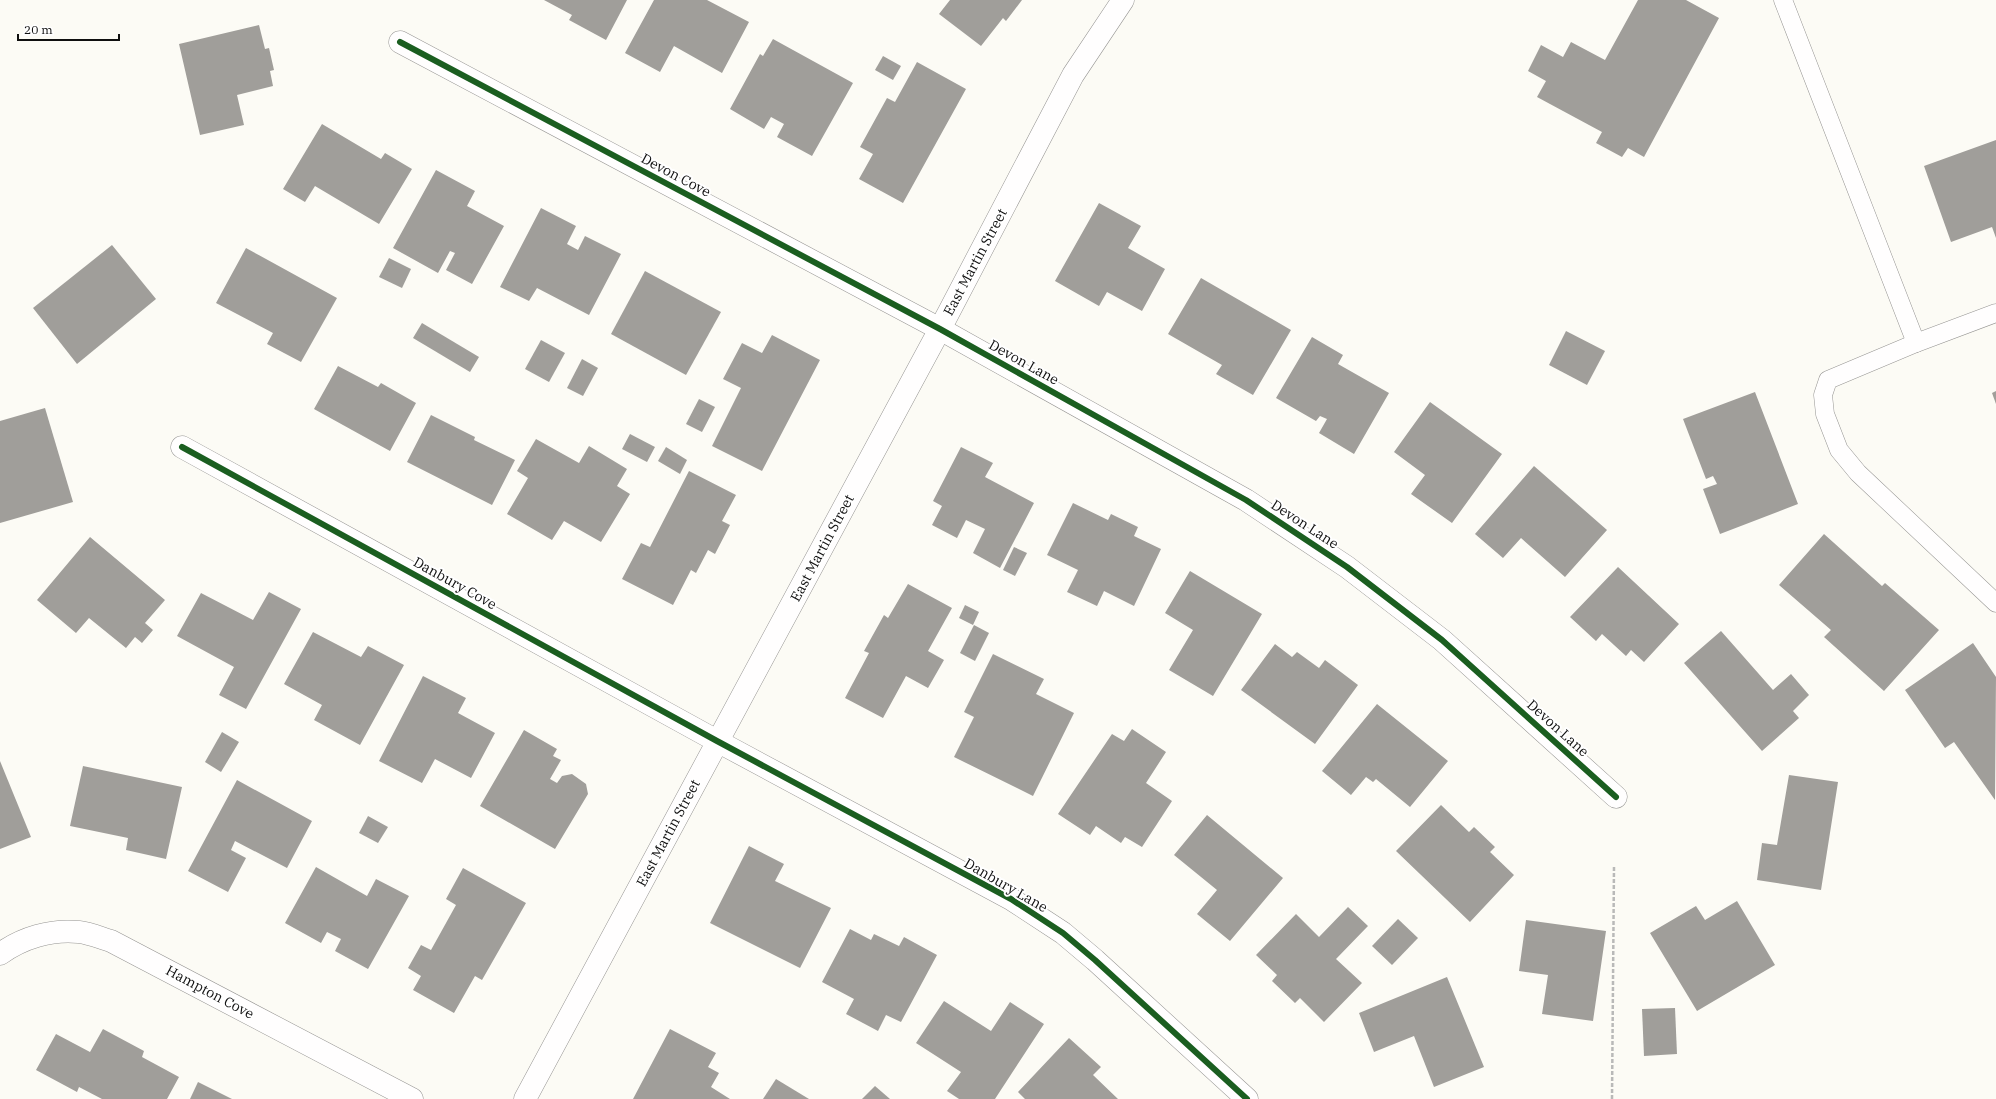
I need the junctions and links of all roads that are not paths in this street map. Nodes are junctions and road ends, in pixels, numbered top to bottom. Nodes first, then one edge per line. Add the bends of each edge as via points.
1 (1123, 0) edge
2 (1783, 0) edge
3 (400, 42) dead end
4 (1996, 313) edge
5 (940, 329) junction
6 (1916, 343) junction
7 (182, 447) dead end
8 (1996, 603) edge
9 (717, 741) junction
10 (1616, 797) dead end
11 (0, 954) edge
12 (412, 1099) edge
13 (525, 1099) edge
14 (1247, 1099) edge

1 - 5 street, East Martin Street via 1073,75
2 - 6 lane
3 - 5 street, Devon Cove
4 - 6 lane
5 - 9 street, East Martin Street
5 - 10 street, Devon Lane via 1246,500 1347,566 1442,640
6 - 8 lane via 1828,380 1822,395 1826,414 1839,450 1858,473
7 - 9 street, Danbury Cove
9 - 13 street, East Martin Street
9 - 14 street, Danbury Lane via 1011,899 1063,933 1096,960
11 - 12 street, Hampton Cove via 13,945 44,934 79,932 111,941

